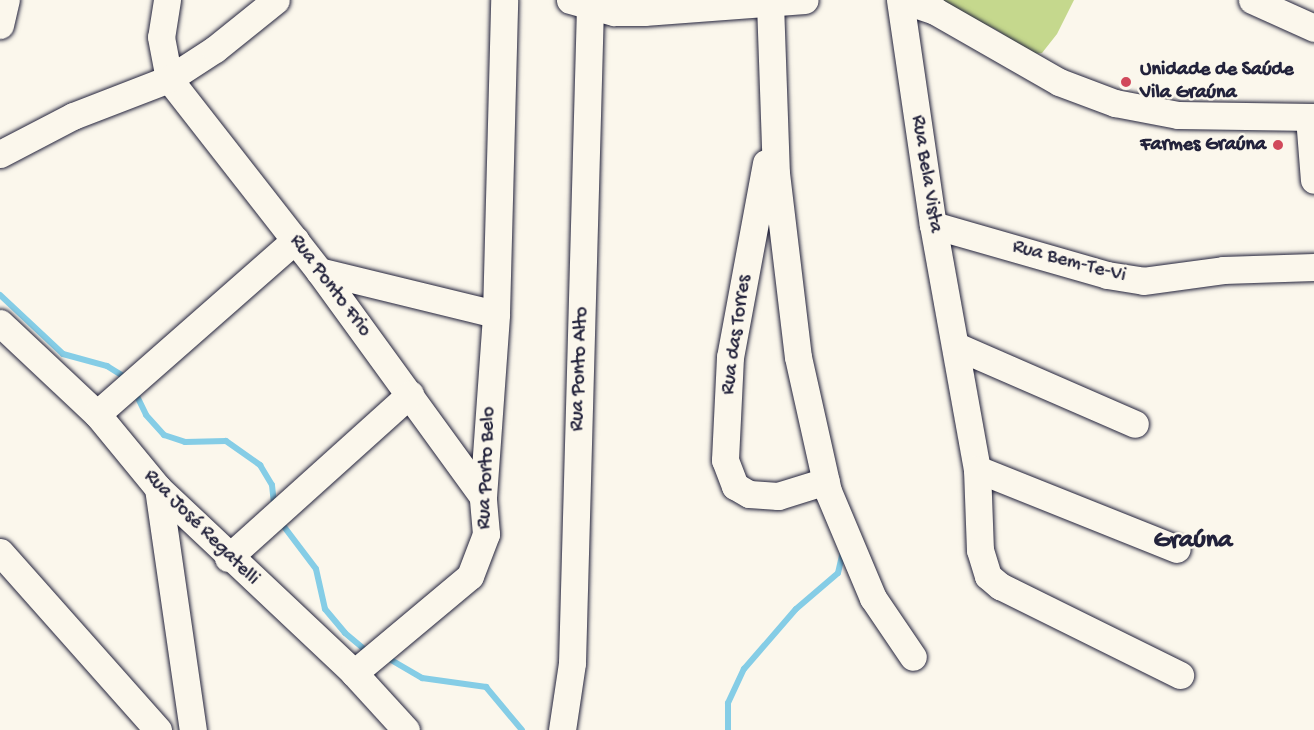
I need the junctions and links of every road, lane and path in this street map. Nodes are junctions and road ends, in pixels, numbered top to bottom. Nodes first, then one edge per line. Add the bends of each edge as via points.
1 (6, 0) edge
2 (167, 0) edge
3 (276, 0) edge
4 (504, 0) edge
5 (806, 0) edge
6 (901, 0) edge
7 (1252, 0) edge
8 (771, 3) junction
9 (580, 4) edge
10 (0, 26) edge
11 (1314, 28) edge
12 (169, 80) junction
13 (1312, 117) edge
14 (774, 125) junction
15 (0, 154) edge
16 (1314, 180) edge
17 (933, 225) junction
18 (295, 240) junction
19 (1314, 267) edge
20 (320, 271) junction
21 (495, 314) junction
22 (0, 323) edge
23 (956, 346) junction
24 (410, 394) junction
25 (97, 414) junction
26 (1135, 424) dead end
27 (977, 469) junction
28 (826, 481) junction
29 (158, 488) junction
30 (483, 497) junction
31 (1177, 549) dead end
32 (0, 552) edge
33 (228, 558) junction
34 (913, 657) dead end
35 (354, 673) junction
36 (1180, 675) dead end
37 (158, 730) edge
38 (193, 730) edge
39 (406, 730) edge
40 (562, 730) edge

1 - 10 street
2 - 12 street via 161,37
3 - 12 street via 215,50
4 - 21 street, Rua Porto Belo
5 - 8 street
6 - 13 street via 935,11 1059,82 1115,103 1178,115
6 - 17 street, Rua Bela Vista
7 - 11 street
8 - 9 street via 644,12
8 - 14 street, Rua das Torres
9 - 40 street, Rua Ponto Alto via 572,663
12 - 15 street via 73,117
12 - 18 street, Rua Ponto Frio
13 - 16 street
14 - 28 street, Rua das Torres via 798,357
14 - 28 street, Rua das Torres via 730,357 725,460 735,486 749,494 778,496
17 - 19 street, Rua Bem-Te-Vi via 1107,275 1143,280 1223,270
17 - 23 street, Rua Bela Vista
18 - 20 street, Rua Ponto Frio
18 - 25 street
20 - 21 street
20 - 24 street, Rua Ponto Frio
21 - 30 street, Rua Porto Belo
22 - 25 street, Rua José Regatelli
23 - 26 street
23 - 27 street, Rua Bela Vista
24 - 30 street, Rua Ponto Frio
24 - 33 street
25 - 29 street, Rua José Regatelli
27 - 31 street
27 - 36 street, Rua Bela Vista via 980,550 988,576 1000,586
28 - 34 street, Rua das Torres via 873,598
29 - 33 street, Rua José Regatelli
29 - 38 street
30 - 35 street, Rua Porto Belo via 486,534 470,576
32 - 37 street
33 - 35 street, Rua José Regatelli
35 - 39 street, Rua José Regatelli

